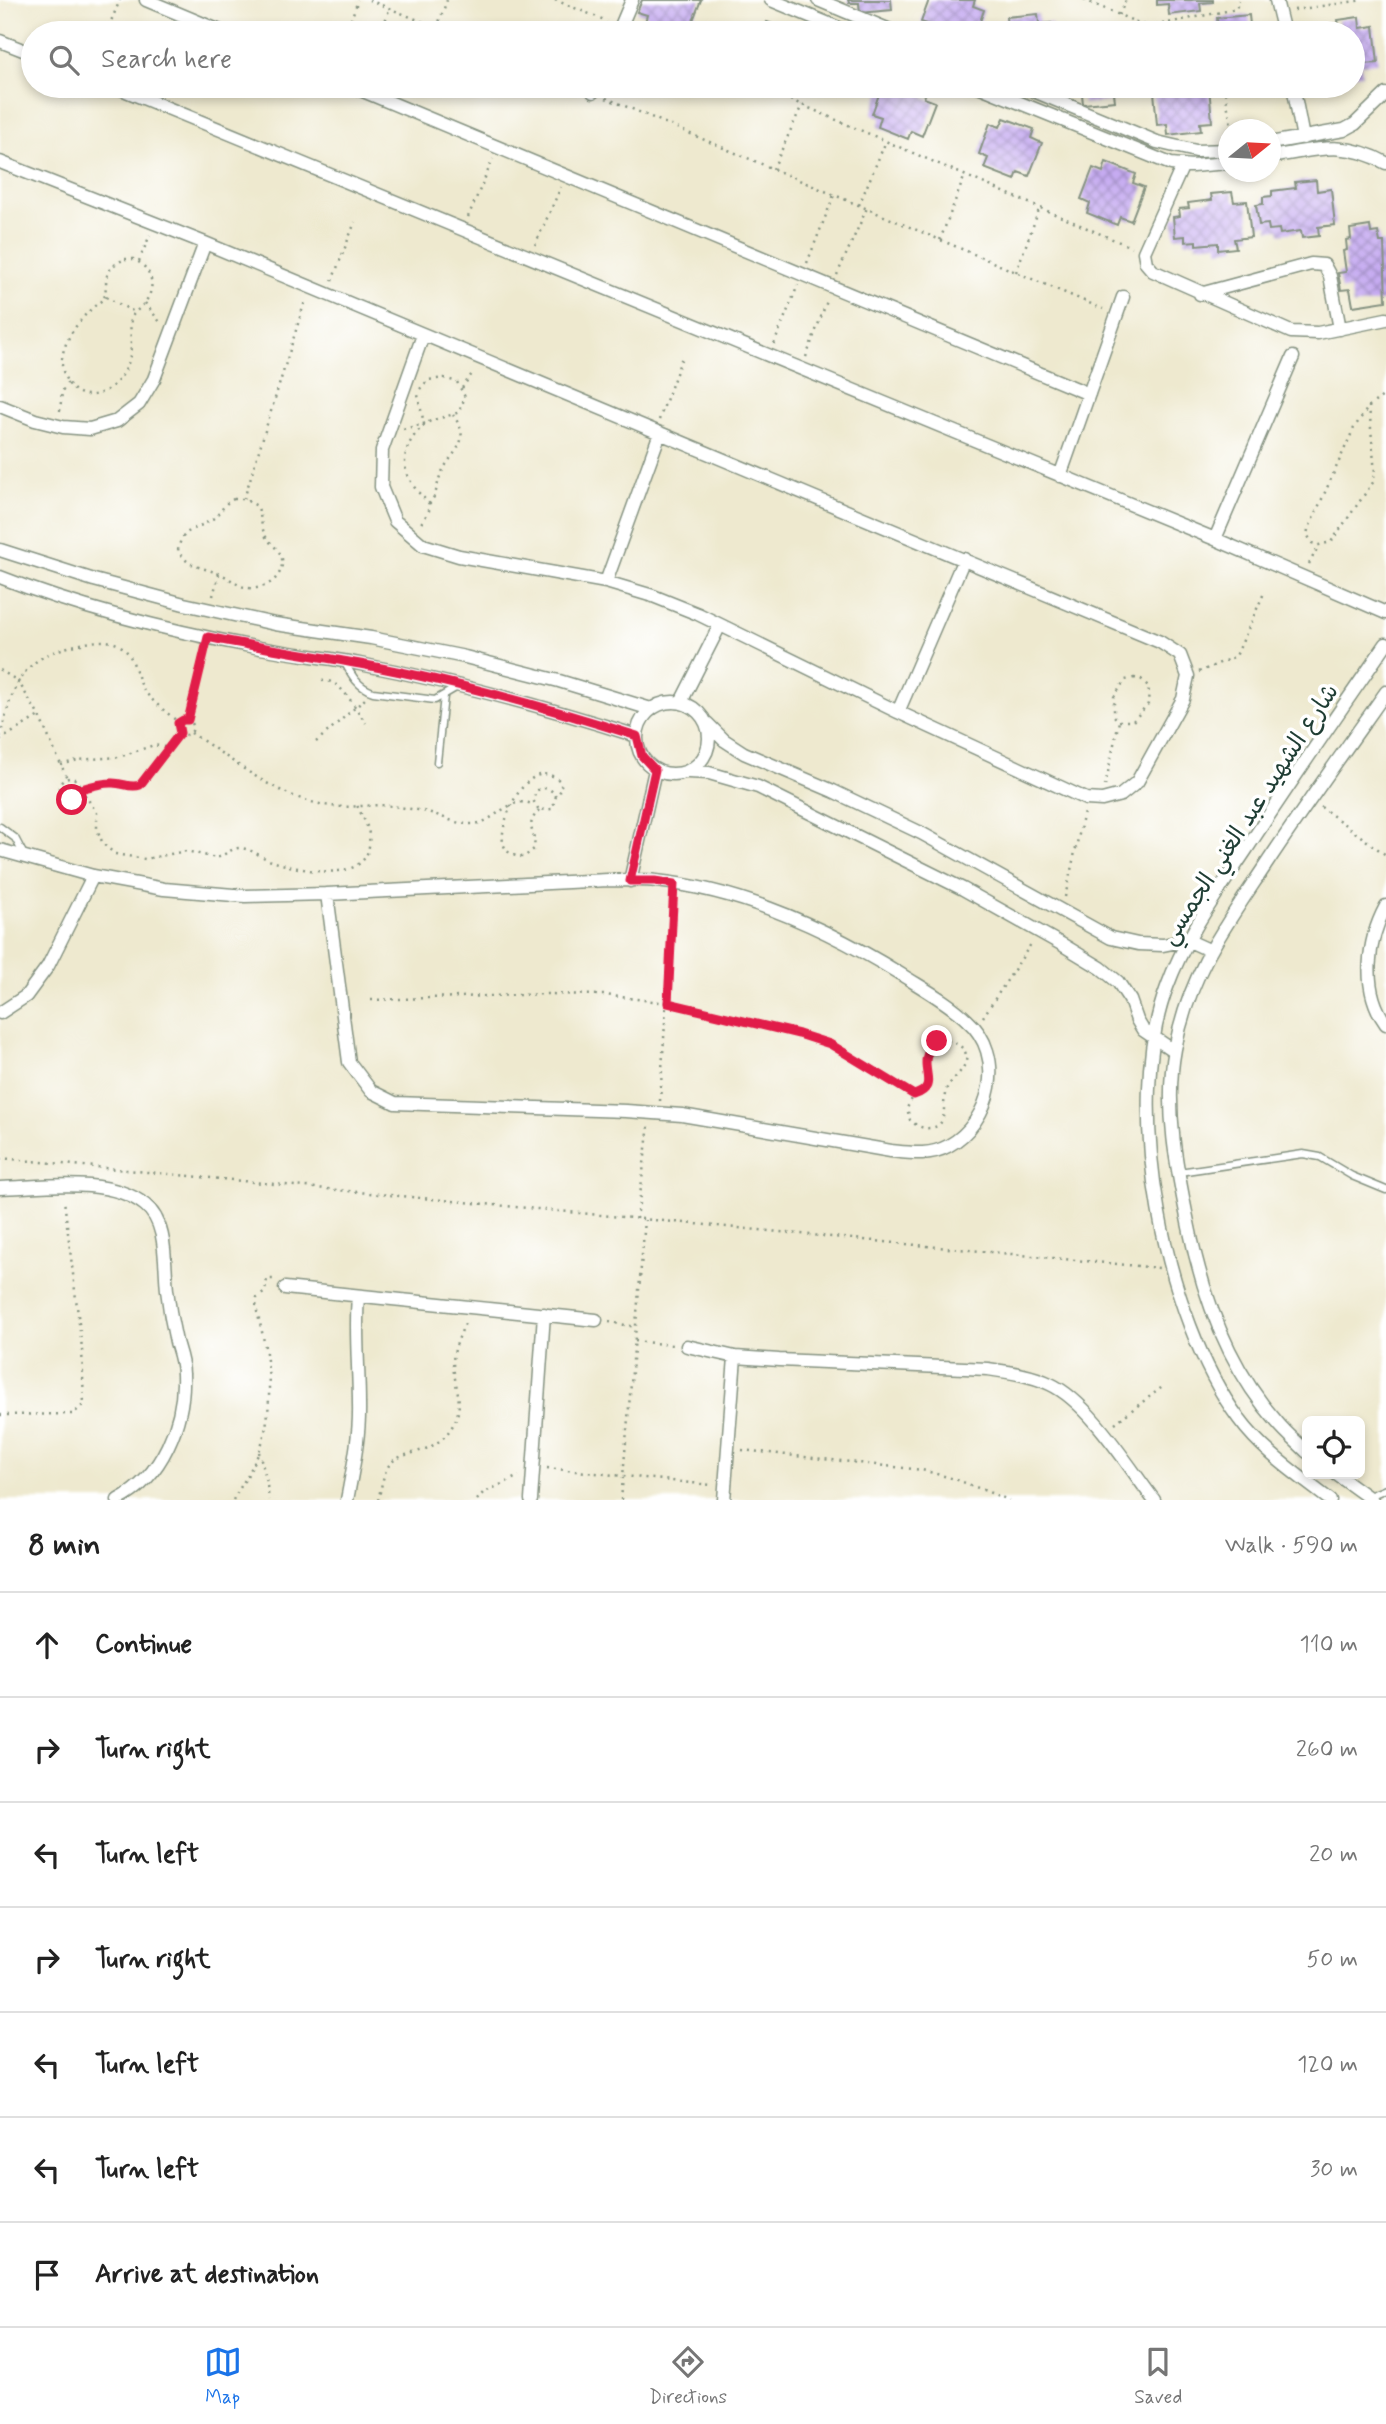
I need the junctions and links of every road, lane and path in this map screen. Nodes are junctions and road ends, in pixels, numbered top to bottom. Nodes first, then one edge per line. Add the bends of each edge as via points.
1 (120, 0) edge
2 (146, 0) edge
3 (359, 0) edge
4 (447, 0) edge
5 (555, 0) edge
6 (632, 0) edge
7 (771, 0) edge
8 (818, 0) edge
9 (1084, 0) edge
10 (1126, 0) edge
11 (1239, 0) edge
12 (1363, 0) edge
13 (372, 1) edge
14 (1278, 6) edge
15 (390, 9) junction
16 (842, 10) junction
17 (1119, 15) junction
18 (111, 21) edge
19 (196, 21) edge
20 (350, 21) edge
21 (386, 21) edge
22 (420, 21) edge
23 (440, 21) edge
24 (600, 21) edge
25 (623, 21) edge
26 (823, 21) edge
27 (837, 21) edge
28 (868, 21) edge
29 (1134, 21) edge
30 (1177, 21) edge
31 (0, 40) edge
32 (21, 49) edge
33 (1386, 94) edge
34 (143, 98) edge
35 (380, 98) edge
36 (615, 98) edge
37 (786, 98) edge
38 (1007, 98) edge
39 (1051, 98) edge
40 (1226, 98) edge
41 (1295, 98) edge
42 (802, 105) junction
43 (1230, 119) edge
44 (1355, 124) junction
45 (1303, 138) junction
46 (886, 141) junction
47 (1281, 142) edge
48 (498, 147) junction
49 (1218, 150) edge
50 (1359, 150) junction
51 (1281, 155) edge
52 (0, 162) edge
53 (1218, 163) edge
54 (1386, 163) edge
55 (1183, 165) junction
56 (774, 169) junction
57 (965, 175) junction
58 (566, 176) junction
59 (859, 205) junction
60 (1040, 207) junction
61 (355, 222) dead end
62 (155, 223) junction
63 (463, 230) junction
64 (940, 240) junction
65 (205, 243) junction
66 (1144, 253) junction
67 (529, 257) junction
68 (139, 261) junction
69 (1016, 272) junction
70 (309, 287) junction
71 (1200, 294) junction
72 (327, 295) junction
73 (106, 296) junction
74 (1123, 297) dead end
75 (145, 303) junction
76 (134, 312) junction
77 (1117, 315) junction
78 (1386, 319) edge
79 (1340, 328) junction
80 (172, 330) junction
81 (422, 335) junction
82 (682, 357) dead end
83 (1293, 357) dead end
84 (480, 359) junction
85 (68, 381) junction
86 (462, 388) junction
87 (1089, 394) junction
88 (1386, 394) edge
89 (0, 406) edge
90 (1369, 406) junction
91 (453, 415) junction
92 (424, 424) junction
93 (63, 427) junction
94 (388, 431) junction
95 (657, 432) junction
96 (1060, 477) junction
97 (244, 499) junction
98 (429, 504) junction
99 (409, 533) junction
100 (1215, 539) junction
101 (1319, 545) junction
102 (0, 550) edge
103 (964, 559) junction
104 (219, 574) junction
105 (0, 577) edge
106 (1303, 577) junction
107 (606, 582) junction
108 (1264, 593) dead end
109 (210, 610) junction
110 (1386, 613) edge
111 (720, 625) junction
112 (208, 637) junction
113 (1386, 644) edge
114 (344, 661) junction
115 (0, 670) edge
116 (1188, 676) junction
117 (18, 681) junction
118 (322, 681) dead end
119 (460, 685) junction
120 (373, 692) junction
121 (1386, 692) edge
122 (444, 696) junction
123 (681, 702) junction
124 (355, 708) junction
125 (651, 709) junction
126 (898, 712) junction
127 (39, 716) junction
128 (188, 720) junction
129 (1119, 721) junction
130 (178, 723) junction
131 (366, 723) dead end
132 (707, 723) junction
133 (180, 733) junction
134 (191, 733) junction
135 (637, 736) junction
136 (0, 738) edge
137 (316, 742) dead end
138 (170, 748) junction
139 (437, 762) dead end
140 (61, 765) junction
141 (655, 770) junction
142 (688, 772) junction
143 (66, 778) junction
144 (81, 789) junction
145 (556, 796) junction
146 (1086, 799) junction
147 (1309, 799) junction
148 (1102, 800) junction
149 (513, 804) junction
150 (357, 805) junction
151 (534, 805) junction
152 (539, 810) junction
153 (0, 827) edge
154 (0, 850) edge
155 (1386, 855) edge
156 (25, 858) junction
157 (93, 876) junction
158 (630, 881) junction
159 (674, 884) junction
160 (327, 894) junction
161 (1386, 906) edge
162 (1062, 911) junction
163 (1040, 931) junction
164 (1187, 940) junction
165 (1209, 950) junction
166 (371, 1000) dead end
167 (668, 1003) junction
168 (0, 1013) edge
169 (1386, 1024) edge
170 (976, 1029) junction
171 (1154, 1037) junction
172 (1174, 1051) junction
173 (914, 1095) junction
174 (655, 1113) junction
175 (0, 1158) edge
176 (1180, 1172) junction
177 (62, 1186) junction
178 (0, 1188) edge
179 (1386, 1190) edge
180 (637, 1219) junction
181 (645, 1220) junction
182 (1172, 1270) junction
183 (285, 1288) joint
184 (358, 1296) junction
185 (472, 1307) junction
186 (544, 1314) junction
187 (596, 1320) joint
188 (636, 1327) junction
189 (635, 1341) junction
190 (687, 1346) joint
191 (735, 1357) junction
192 (1165, 1385) dead end
193 (0, 1415) edge
194 (1103, 1433) junction
195 (1302, 1447) edge
196 (727, 1449) junction
197 (259, 1452) junction
198 (533, 1466) junction
199 (623, 1475) junction
200 (1343, 1479) edge
201 (725, 1486) junction
202 (1386, 1489) edge
203 (1370, 1498) edge
204 (118, 1500) edge
205 (233, 1500) edge
206 (269, 1500) edge
207 (347, 1500) edge
208 (378, 1500) edge
209 (477, 1500) edge
210 (531, 1500) edge
211 (621, 1500) edge
212 (724, 1500) edge
213 (1009, 1500) edge
214 (1154, 1500) edge
215 (1330, 1500) edge

1 - 18 path
2 - 19 street
3 - 20 path
4 - 23 path
5 - 24 path
6 - 25 street
7 - 26 street
8 - 16 street
9 - 17 path
10 - 17 path
11 - 30 path via 1236,9
12 - 14 path
13 - 15 path
15 - 21 path
15 - 22 path
16 - 27 street
16 - 28 street
17 - 29 path
31 - 32 street
33 - 44 street
34 - 63 street
35 - 48 street
36 - 56 path
37 - 42 path
38 - 55 street via 1150,157
39 - 49 street via 1157,142 1196,151
40 - 43 path
41 - 45 street
42 - 46 path
42 - 56 path
44 - 45 street
44 - 50 street
45 - 47 street
46 - 57 path
46 - 59 path
48 - 58 street
48 - 63 path
50 - 51 street via 1343,147
50 - 54 street
52 - 62 street
53 - 55 street
55 - 66 street
56 - 59 path
57 - 60 path
57 - 64 path
58 - 67 path
58 - 87 street
59 - 64 path
60 - 66 path
60 - 69 path
61 - 72 path
62 - 65 street
62 - 68 path
63 - 67 street
64 - 69 path
65 - 70 street
65 - 80 street
66 - 71 street via 1153,271
67 - 96 street
68 - 73 path via 125,259 110,268 104,279
68 - 75 path via 152,278
69 - 77 path
70 - 72 street
70 - 97 path
71 - 79 street via 1291,332
71 - 79 street via 1311,264 1324,265 1331,276
72 - 81 street
73 - 76 path
73 - 85 path via 72,332 62,359
74 - 77 street
75 - 76 path
75 - 80 path
76 - 85 path via 130,355 113,387 90,395
77 - 87 street
78 - 79 street
80 - 93 street via 154,379 139,404 117,421 90,429
81 - 84 street
81 - 94 street
82 - 95 path
83 - 100 street
84 - 86 path
84 - 95 street
85 - 93 path via 60,404
86 - 91 path via 464,403
86 - 92 path via 444,378 423,384 418,399
87 - 96 street
88 - 90 path
89 - 93 street
90 - 101 path via 1354,428 1308,530 1309,540
90 - 101 path via 1374,481 1331,542
91 - 92 path
91 - 98 path via 461,431 460,443
92 - 94 path
92 - 98 path via 403,461 414,488
94 - 99 street via 382,450 381,486 396,521
95 - 103 street
95 - 107 street
96 - 100 street
97 - 104 path via 225,503 215,517 186,532 179,543 178,551 188,564
97 - 104 path via 258,508 263,530 281,555 282,567 274,579 258,588 244,587
98 - 99 path via 425,519
99 - 107 street via 423,545 459,556
100 - 106 street
101 - 106 path
102 - 109 street
103 - 116 street via 1160,642 1180,655
103 - 126 street
104 - 109 path
105 - 112 street
106 - 110 street
107 - 111 street
108 - 116 path via 1236,656
109 - 125 street via 465,657
111 - 123 street
111 - 126 street
112 - 114 street
112 - 128 path
113 - 164 street, شارع الشهيد عبد الغني الجمسي
114 - 119 street
114 - 120 lane via 356,681
115 - 117 path
116 - 148 street via 1183,699 1138,782 1121,795
117 - 127 path
117 - 130 path via 30,664 41,658 75,645 110,642 128,653 146,692
117 - 136 path
118 - 124 path via 336,683
119 - 122 lane
119 - 135 street
120 - 122 lane via 422,700
120 - 124 path
121 - 147 street, شارع الشهيد عبد الغني الجمسي
122 - 139 lane
123 - 125 street
123 - 132 street
124 - 131 path
124 - 137 path
125 - 135 street
126 - 146 street
127 - 136 path
127 - 140 path
128 - 130 path
128 - 134 path
129 - 129 path via 1133,721 1148,705 1149,687 1141,679 1125,680 1116,691 1113,709
129 - 148 path
130 - 133 path
132 - 142 street via 710,734 705,757
132 - 162 street via 744,753 921,833
133 - 134 path
133 - 138 path
134 - 150 path via 289,795 341,808
135 - 141 street via 642,756
138 - 140 path via 154,745 119,757
138 - 144 path via 140,785 132,788 110,783
140 - 143 path
141 - 142 street via 677,775
141 - 158 street
142 - 163 street via 758,787
143 - 144 path via 78,781
143 - 144 path via 59,784 63,798 77,798
144 - 150 path via 97,813 103,844 115,855 145,859 186,851 216,858 241,848 272,861 328,872 359,864 369,848 368,830
145 - 149 path via 562,789 560,781 539,775 524,783
145 - 151 path via 550,789 540,789 534,795
145 - 152 path via 552,809
146 - 148 street
146 - 162 path
147 - 155 path
147 - 165 street, شارع الشهيد عبد الغني الجمسي
149 - 150 path via 487,821 471,825 395,806
149 - 151 path
149 - 152 path via 503,842 508,852 519,858 534,849 530,823
151 - 152 path
153 - 156 lane via 15,838
154 - 156 street
156 - 157 street
157 - 160 street via 164,889 245,896
157 - 168 street via 48,966 26,996
158 - 159 street
158 - 160 street
159 - 167 path
159 - 170 street via 756,904 813,926 919,985
160 - 174 street via 349,1062 371,1091 395,1103
161 - 169 street via 1369,953 1370,986
162 - 164 street via 1111,938 1138,944
163 - 170 path
163 - 171 street via 1118,982 1143,1030
164 - 165 street
164 - 171 street, شارع الشهيد عبد الغني الجمسي via 1166,990
165 - 172 street, شارع الشهيد عبد الغني الجمسي via 1193,985
166 - 167 path via 604,995
167 - 173 path via 830,1044
167 - 174 path
170 - 174 street via 988,1054 991,1081 985,1108 970,1130 948,1146 922,1154
171 - 172 street
171 - 182 street, شارع الشهيد عبد الغني الجمسي via 1150,1137 1154,1187
172 - 176 street, شارع الشهيد عبد الغني الجمسي via 1172,1111
173 - 173 path via 927,1086 929,1049 941,1040 961,1046 966,1062 945,1093 940,1124 923,1128 910,1120 907,1108
174 - 180 path
175 - 180 path
176 - 179 lane via 1303,1154 1320,1157
176 - 195 street, شارع الشهيد عبد الغني الجمسي via 1191,1239 1221,1336 1245,1381
177 - 178 street
177 - 193 path via 82,1348 84,1404 73,1414
177 - 204 street via 130,1194 148,1207 160,1226 183,1372 180,1409 155,1470
180 - 181 path
181 - 182 path
181 - 188 path
182 - 215 street, شارع الشهيد عبد الغني الجمسي via 1192,1335 1239,1420 1267,1452
183 - 184 street
183 - 197 path via 274,1277 267,1279 265,1292 257,1298 269,1391
184 - 185 street
184 - 207 street via 359,1406
185 - 186 street
185 - 208 path via 454,1354 459,1389 454,1424 440,1442 390,1464
186 - 187 street
186 - 198 street
187 - 188 path
188 - 189 path
189 - 190 path
189 - 199 path
190 - 191 street
191 - 194 street via 1021,1374 1052,1385 1078,1403
191 - 196 street
192 - 194 path
194 - 214 street
196 - 201 street
196 - 213 path via 922,1470
197 - 205 path
197 - 206 path
198 - 199 path
198 - 209 path
198 - 210 street
199 - 201 path
199 - 211 path
200 - 203 street
201 - 212 street
202 - 203 lane

